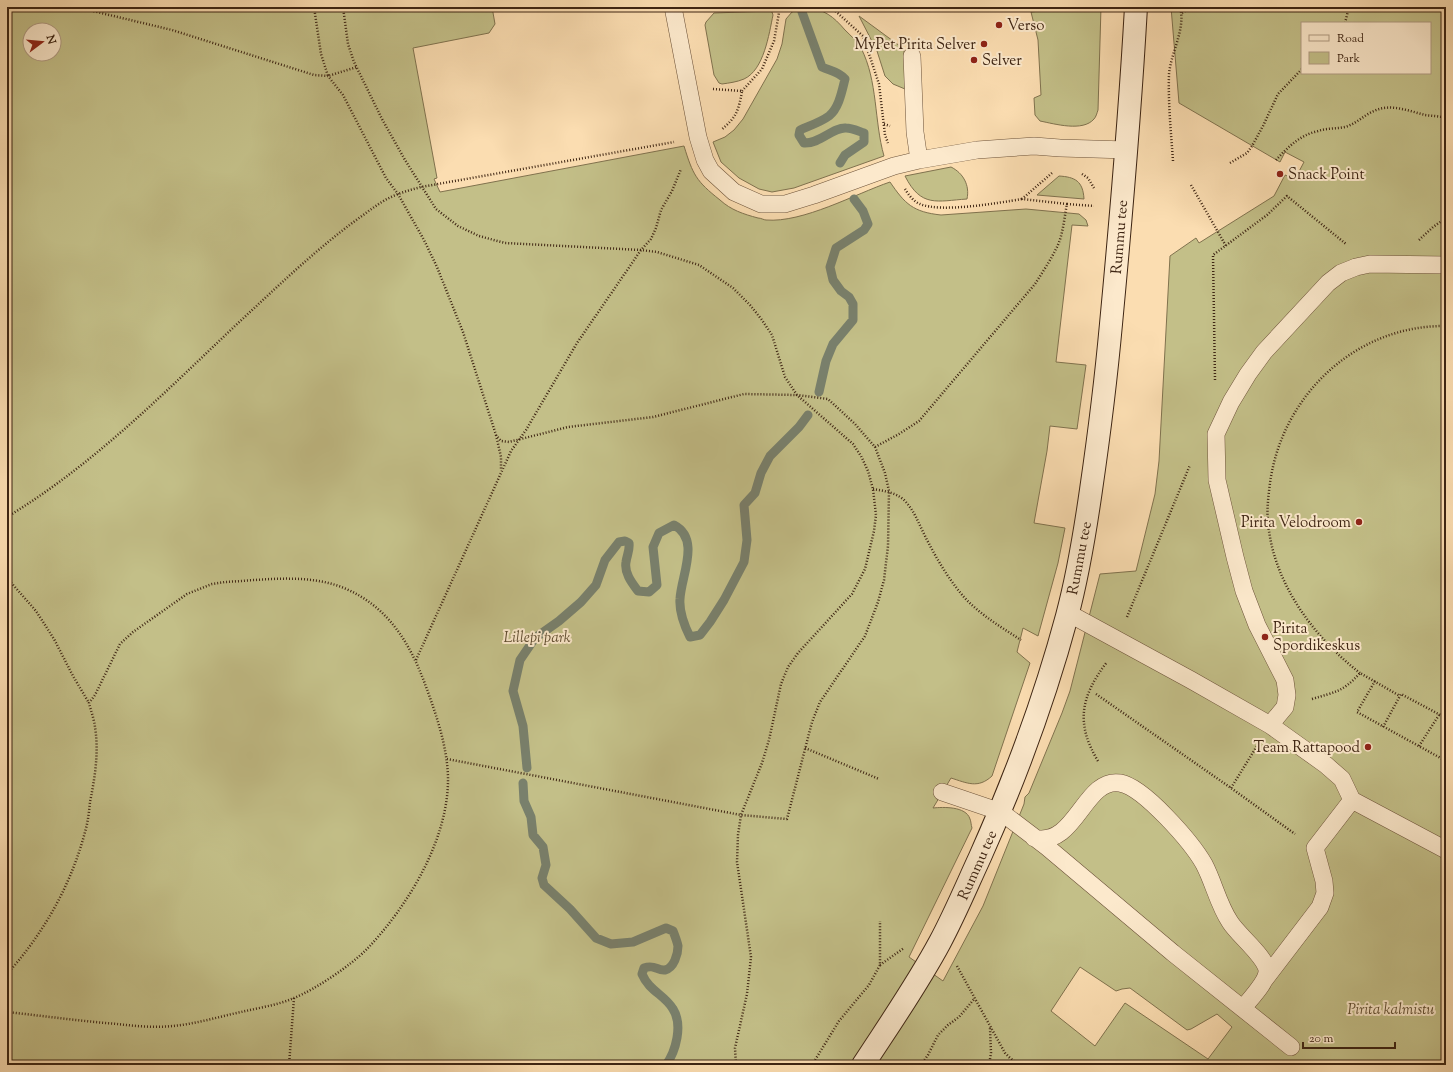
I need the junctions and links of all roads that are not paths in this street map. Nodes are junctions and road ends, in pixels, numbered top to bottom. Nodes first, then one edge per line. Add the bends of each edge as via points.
1 (673, 7) edge
2 (1136, 7) edge
3 (912, 56) dead end
4 (1126, 150) junction
5 (919, 160) junction
6 (1446, 265) edge
7 (1068, 613) junction
8 (1270, 725) junction
9 (942, 792) dead end
10 (1352, 800) junction
11 (1000, 812) junction
12 (1034, 838) junction
13 (1446, 850) edge
14 (1265, 978) junction
15 (1243, 1008) junction
16 (1291, 1047) dead end
17 (863, 1065) edge

1 - 5 lane via 698,137 705,160 711,171 734,192 761,204 785,204 894,166
2 - 4 main road, Rummu tee
3 - 5 lane via 915,132
4 - 5 lane via 1034,146 977,150
4 - 7 main road, Rummu tee via 1099,435 1082,546
6 - 8 lane via 1370,264 1341,273 1328,283 1264,352 1231,402 1216,434 1217,480 1244,591 1257,625 1285,680 1285,708
7 - 8 lane
7 - 11 main road, Rummu tee via 1046,688
8 - 10 lane via 1342,779
9 - 11 lane
10 - 13 lane
10 - 14 lane via 1315,848 1324,881 1325,893 1320,907
11 - 12 lane
11 - 17 main road, Rummu tee via 939,944
12 - 14 lane via 1052,838 1065,829 1102,786 1111,782 1129,785 1166,817 1191,845 1204,865 1230,922 1264,961 1267,970
12 - 15 lane
14 - 15 lane
15 - 16 lane

